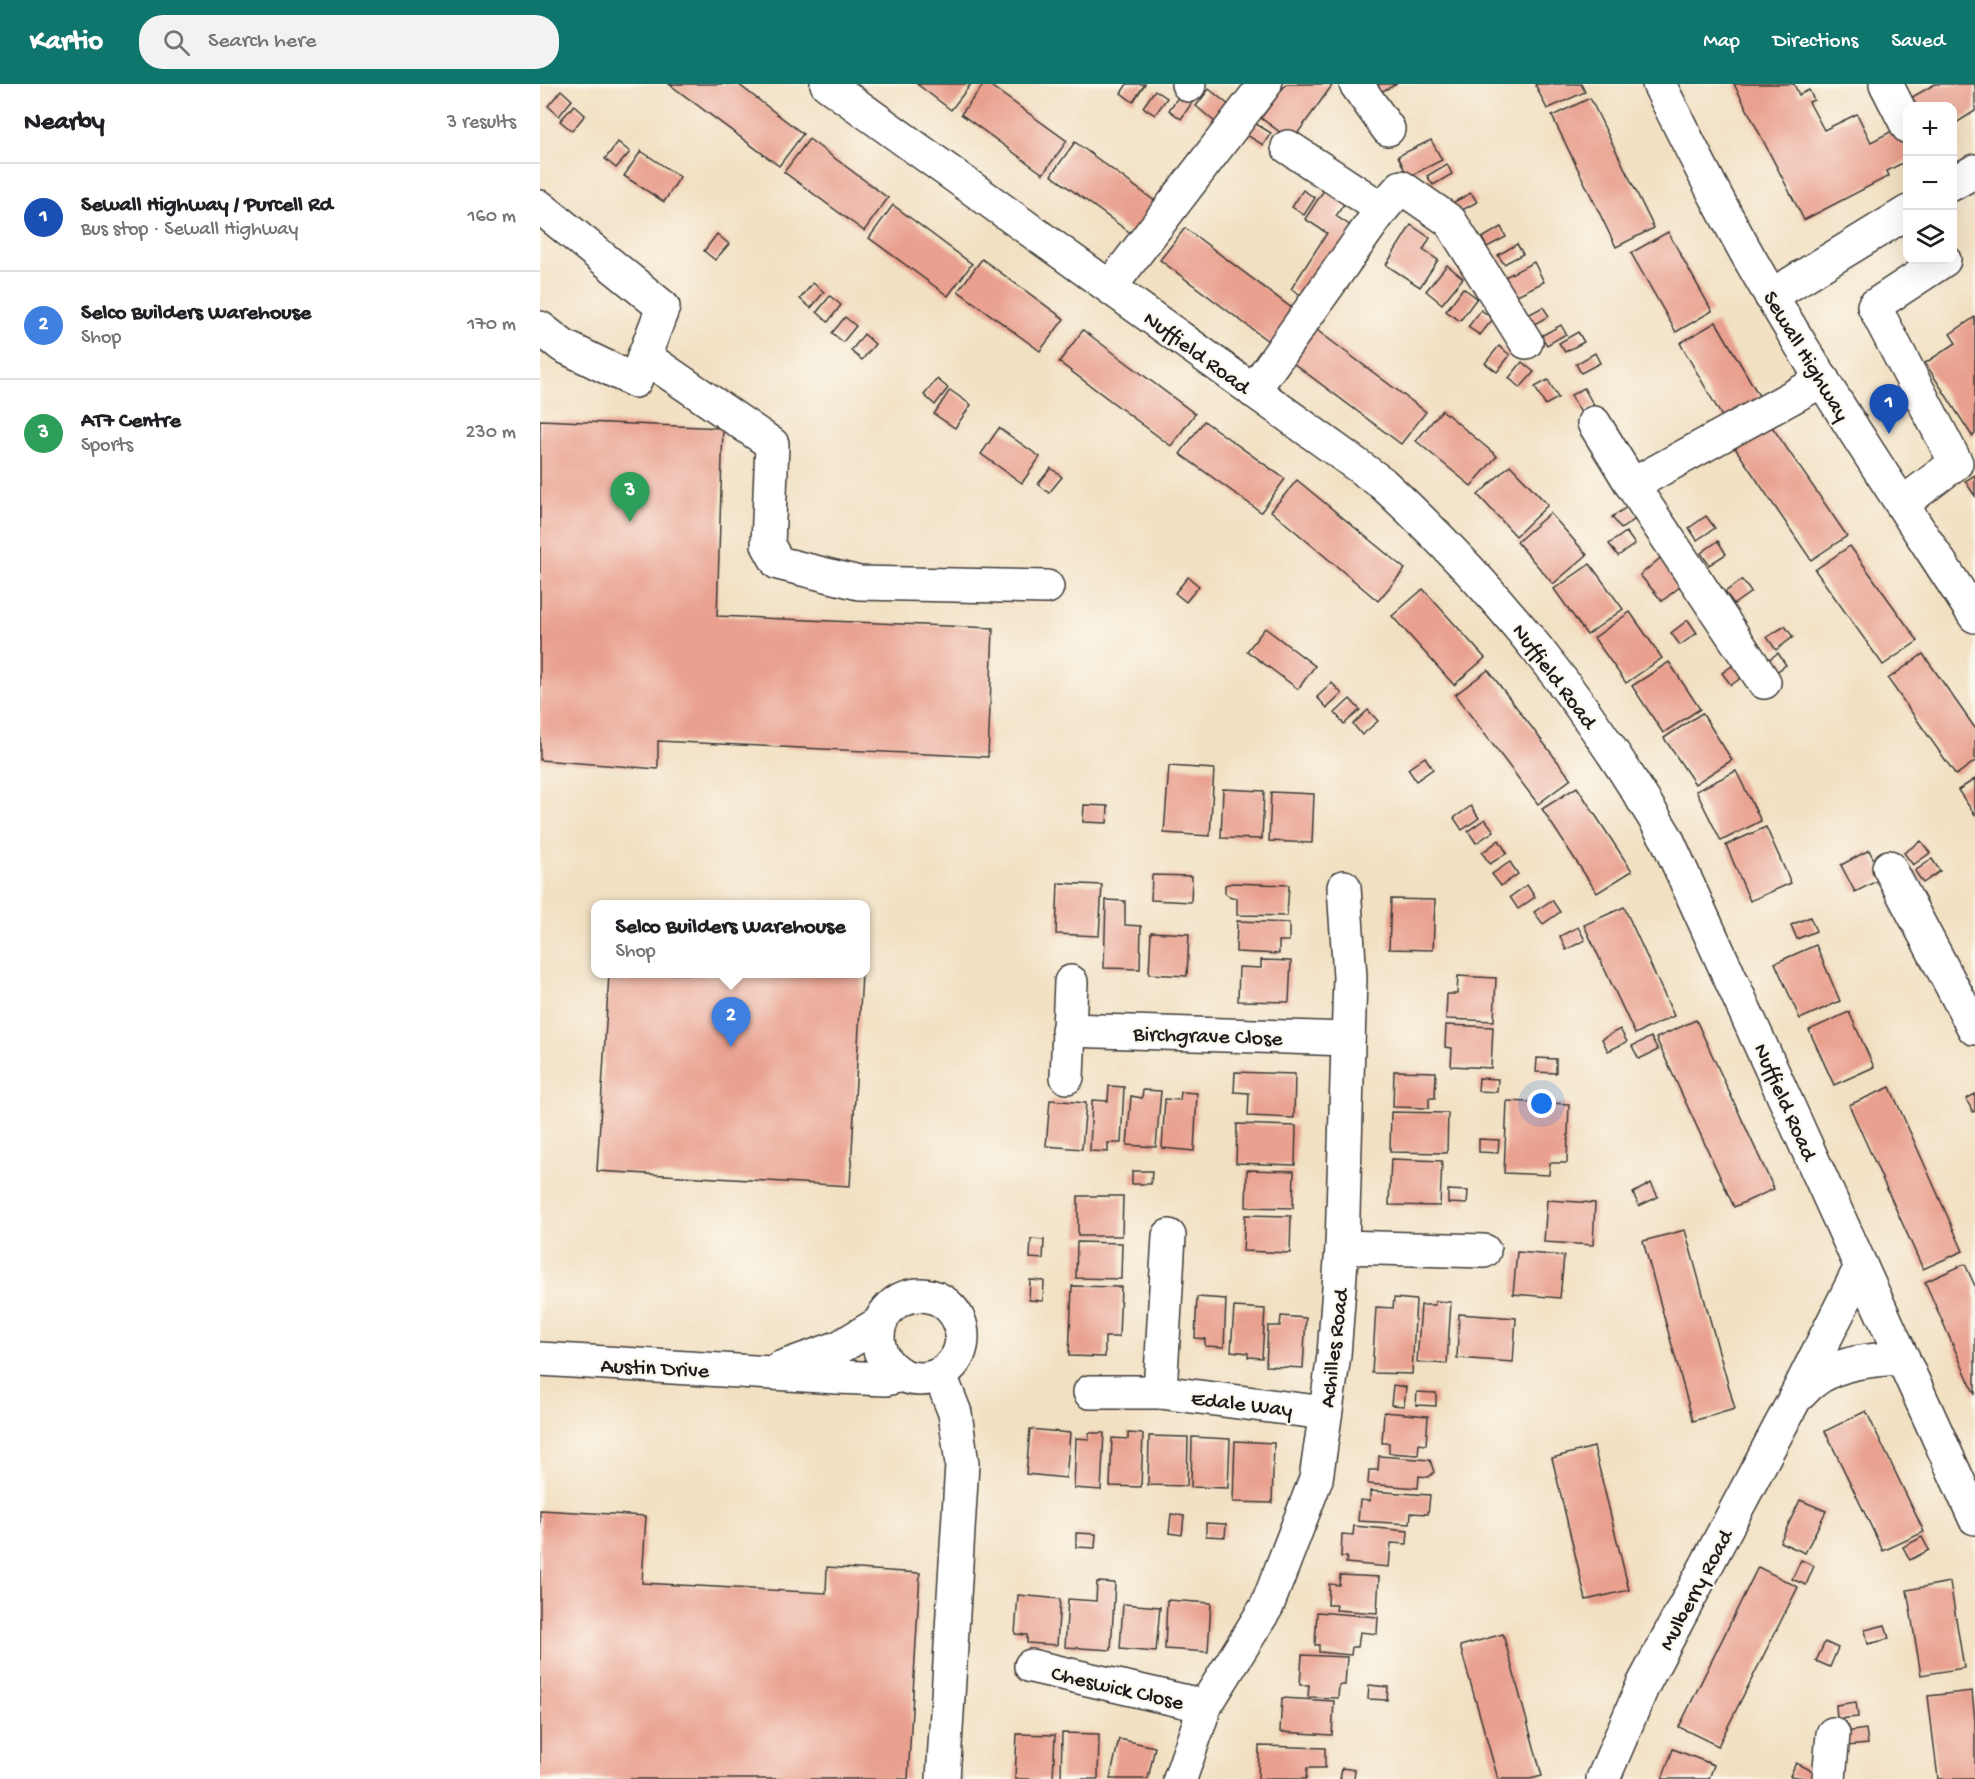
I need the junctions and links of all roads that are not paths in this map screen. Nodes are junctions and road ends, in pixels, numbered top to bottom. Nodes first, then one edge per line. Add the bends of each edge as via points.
1 (827, 84) edge
2 (1265, 84) edge
3 (1356, 84) edge
4 (1659, 84) edge
5 (1886, 84) edge
6 (1903, 116) edge
7 (1388, 129) dead end
8 (1288, 147) dead end
9 (1975, 171) edge
10 (1957, 182) edge
11 (540, 207) edge
12 (1382, 209) junction
13 (1903, 215) edge
14 (1937, 264) edge
15 (1110, 287) junction
16 (1771, 296) junction
17 (540, 328) edge
18 (1526, 342) dead end
19 (644, 356) junction
20 (1823, 380) junction
21 (1253, 391) junction
22 (1594, 423) dead end
23 (1632, 485) junction
24 (1902, 504) junction
25 (1047, 587) dead end
26 (1975, 615) edge
27 (1764, 682) dead end
28 (1889, 867) dead end
29 (1344, 886) dead end
30 (1071, 982) dead end
31 (1975, 1029) edge
32 (1068, 1030) junction
33 (1348, 1039) junction
34 (1067, 1077) dead end
35 (1169, 1236) dead end
36 (1342, 1246) junction
37 (1484, 1251) dead end
38 (1861, 1267) junction
39 (880, 1323) junction
40 (1902, 1358) junction
41 (540, 1359) edge
42 (770, 1372) junction
43 (902, 1375) junction
44 (940, 1375) junction
45 (1090, 1392) dead end
46 (1160, 1392) junction
47 (1793, 1402) junction
48 (1325, 1413) junction
49 (1975, 1518) edge
50 (1031, 1666) dead end
51 (1205, 1706) junction
52 (1833, 1734) dead end
53 (943, 1779) edge
54 (1180, 1779) edge
55 (1603, 1779) edge
56 (1829, 1779) edge

1 - 15 street, Nuffield Road
2 - 15 street
3 - 7 street
4 - 16 street, Sewall Highway
5 - 6 street
8 - 12 street
9 - 10 street
11 - 19 street via 663,307
12 - 18 street via 1401,187 1450,221
12 - 21 street
13 - 16 street
14 - 24 street via 1874,306 1956,463
15 - 21 street, Nuffield Road
16 - 20 street, Sewall Highway
17 - 19 street via 563,346 635,381
19 - 25 street via 772,444 768,544 778,563 859,583
20 - 23 street
20 - 24 street, Sewall Highway
21 - 38 street, Nuffield Road via 1382,483 1441,538 1570,689 1667,839
22 - 23 street
23 - 27 street
24 - 26 street, Sewall Highway
28 - 31 street
29 - 33 street, Achilles Road via 1350,977
30 - 32 street
32 - 33 street, Birchgrave Close
32 - 34 street
33 - 36 street, Achilles Road
35 - 46 street, Edale Way
36 - 37 street
36 - 48 street, Achilles Road via 1334,1355
38 - 40 street, Nuffield Road
38 - 47 street, Mulberry Road
39 - 42 street, Austin Drive via 840,1347
39 - 43 street via 881,1353 886,1363
39 - 44 street via 889,1308 906,1297 925,1295 945,1302 961,1322 963,1341 955,1362
40 - 47 street, Mulberry Road via 1840,1366 1807,1385
40 - 49 street, Nuffield Road
41 - 42 street, Austin Drive
42 - 43 street, Austin Drive via 886,1378
43 - 44 street via 918,1380
44 - 53 street via 955,1413 962,1464
45 - 46 street, Edale Way
46 - 48 street, Edale Way
47 - 55 street, Mulberry Road via 1643,1685
48 - 51 street, Achilles Road via 1316,1479 1267,1606
50 - 51 street, Cheswick Close
51 - 54 street, Achilles Road
52 - 56 street

